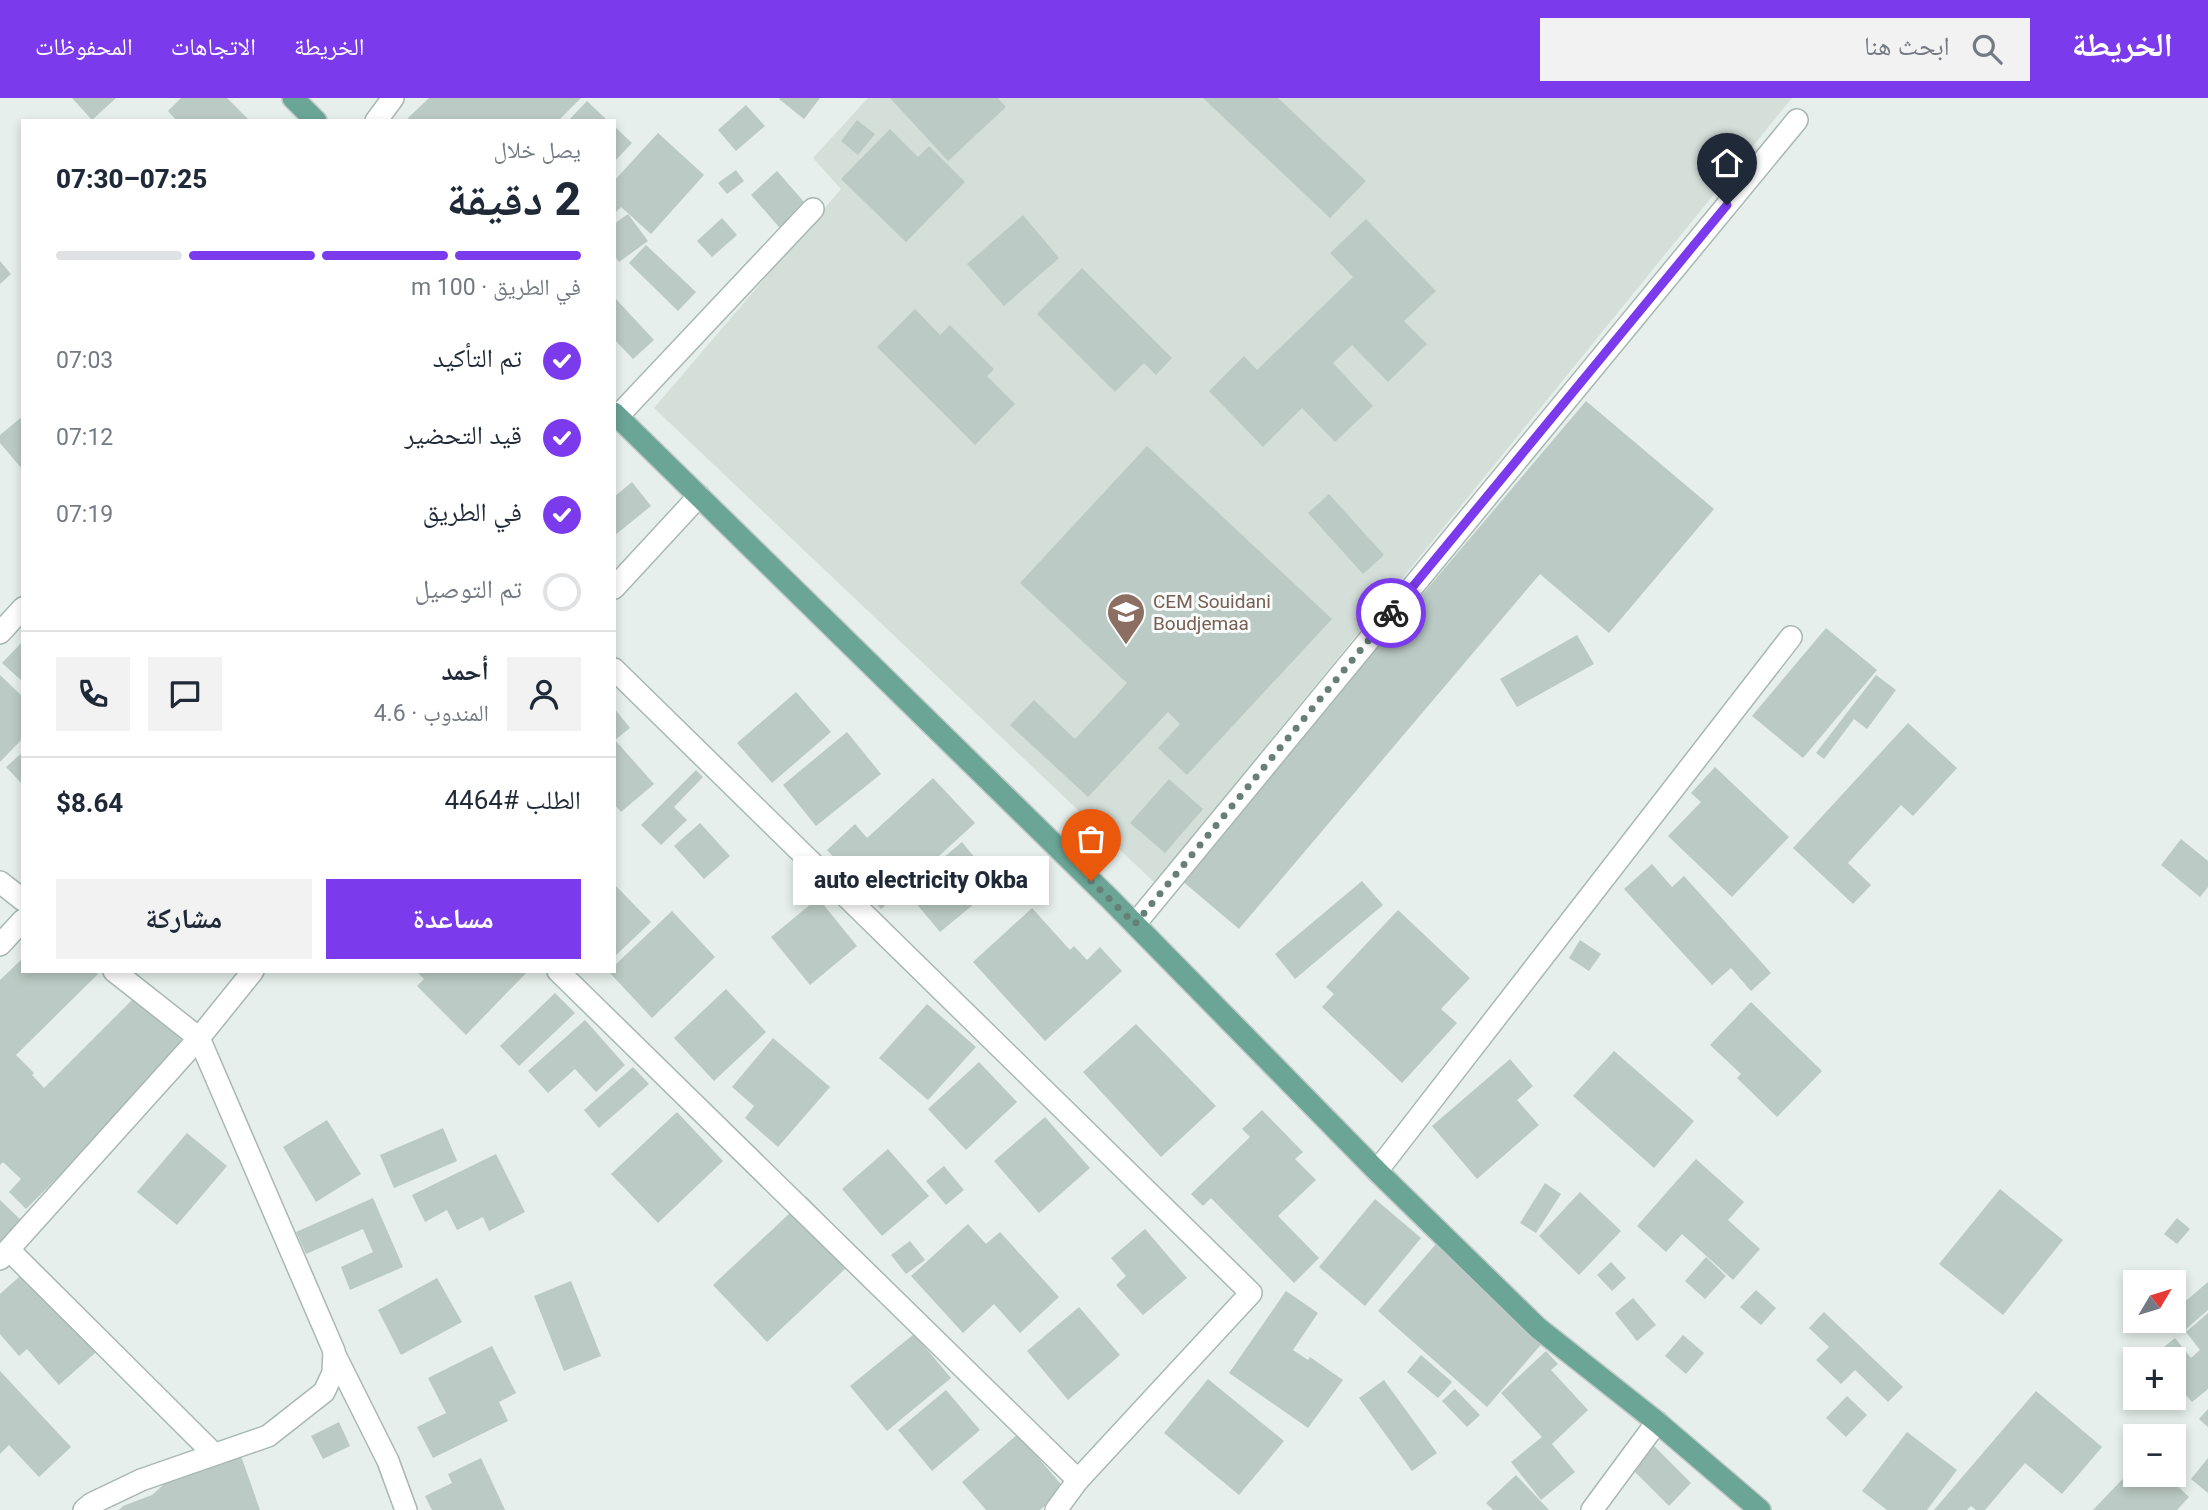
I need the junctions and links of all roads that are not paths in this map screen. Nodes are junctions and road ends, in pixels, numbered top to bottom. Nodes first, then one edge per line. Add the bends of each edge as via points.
1 (293, 98) edge
2 (393, 98) edge
3 (314, 119) edge
4 (377, 119) edge
5 (1797, 120) dead end
6 (813, 209) dead end
7 (616, 415) edge
8 (699, 496) junction
9 (616, 586) edge
10 (21, 610) edge
11 (0, 632) edge
12 (1791, 637) dead end
13 (616, 671) edge
14 (0, 882) edge
15 (21, 898) edge
16 (21, 922) edge
17 (1135, 924) junction
18 (0, 945) edge
19 (117, 973) edge
20 (251, 973) edge
21 (560, 973) edge
22 (199, 1038) junction
23 (1377, 1171) junction
24 (4, 1254) edge
25 (334, 1352) junction
26 (1657, 1422) junction
27 (213, 1453) junction
28 (1078, 1480) junction
29 (83, 1510) edge
30 (406, 1510) edge
31 (1056, 1510) edge
32 (1592, 1510) edge
33 (1760, 1510) edge

1 - 3 main road
2 - 4 street
5 - 17 street
6 - 7 street
7 - 8 main road
8 - 9 street
8 - 17 main road
10 - 11 street
12 - 23 street
13 - 28 street via 1251,1293
14 - 15 street
16 - 18 street
17 - 23 main road
19 - 22 street
20 - 22 street
21 - 28 street
22 - 24 street
22 - 25 street
23 - 26 main road via 1538,1328
24 - 27 street
25 - 27 street via 333,1373 324,1392 268,1436
25 - 30 street via 388,1461
26 - 32 street
26 - 33 main road
27 - 29 street via 141,1480
28 - 31 street

